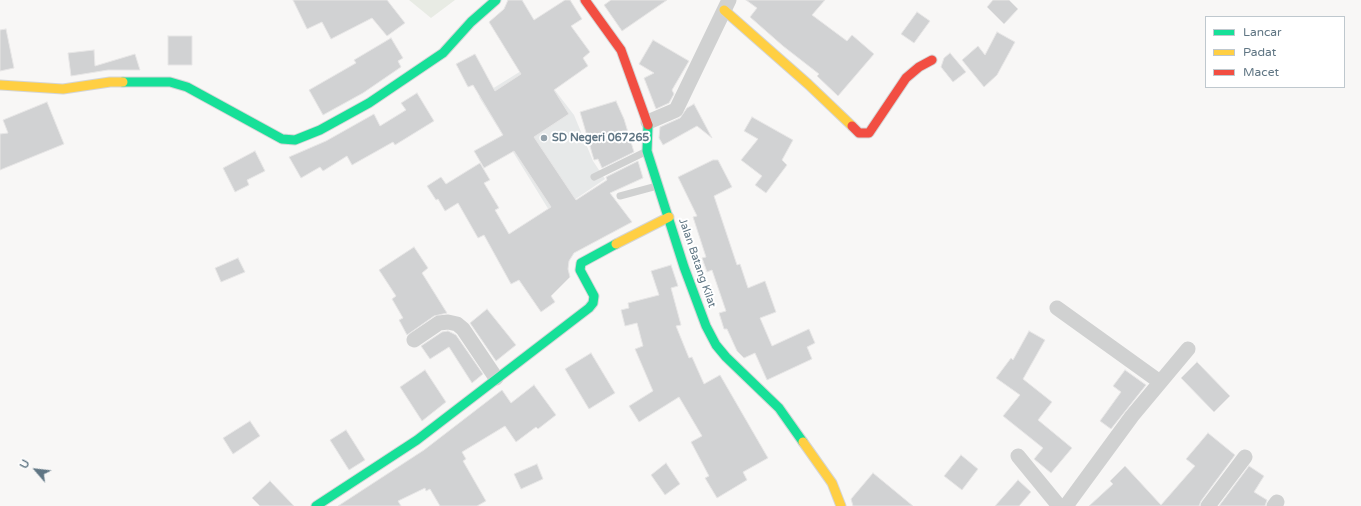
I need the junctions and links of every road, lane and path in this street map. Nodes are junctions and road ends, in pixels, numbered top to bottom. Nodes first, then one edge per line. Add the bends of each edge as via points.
1 (496, 0) edge
2 (585, 0) edge
3 (726, 5) edge
4 (932, 60) dead end
5 (0, 85) edge
6 (648, 122) junction
7 (646, 151) junction
8 (594, 177) dead end
9 (659, 185) junction
10 (620, 196) dead end
11 (669, 217) junction
12 (1057, 308) dead end
13 (414, 340) dead end
14 (1188, 349) dead end
15 (496, 378) junction
16 (1160, 382) junction
17 (1018, 456) dead end
18 (1245, 457) dead end
19 (316, 506) edge
20 (841, 506) edge
21 (1059, 506) edge
22 (1066, 506) edge
23 (1208, 506) edge

1 - 5 street via 471,22 443,53 369,103 320,130 295,140 282,139 187,87 170,82 110,82 63,88
2 - 6 street, Jalan Batang Kilat via 620,50
3 - 4 street via 859,133 869,133 906,78 918,67
3 - 6 street via 676,110
6 - 7 street, Jalan Batang Kilat
7 - 8 lane
7 - 9 street, Jalan Batang Kilat
9 - 10 lane
9 - 11 street, Jalan Batang Kilat
11 - 15 street via 581,263 580,270 594,296 593,302
11 - 20 street, Jalan Batang Kilat via 697,304 716,345 779,408 832,483
12 - 16 street
13 - 15 street via 439,323 457,324 464,329
14 - 16 street
15 - 19 street via 417,440
16 - 22 street
17 - 21 street
18 - 23 street

